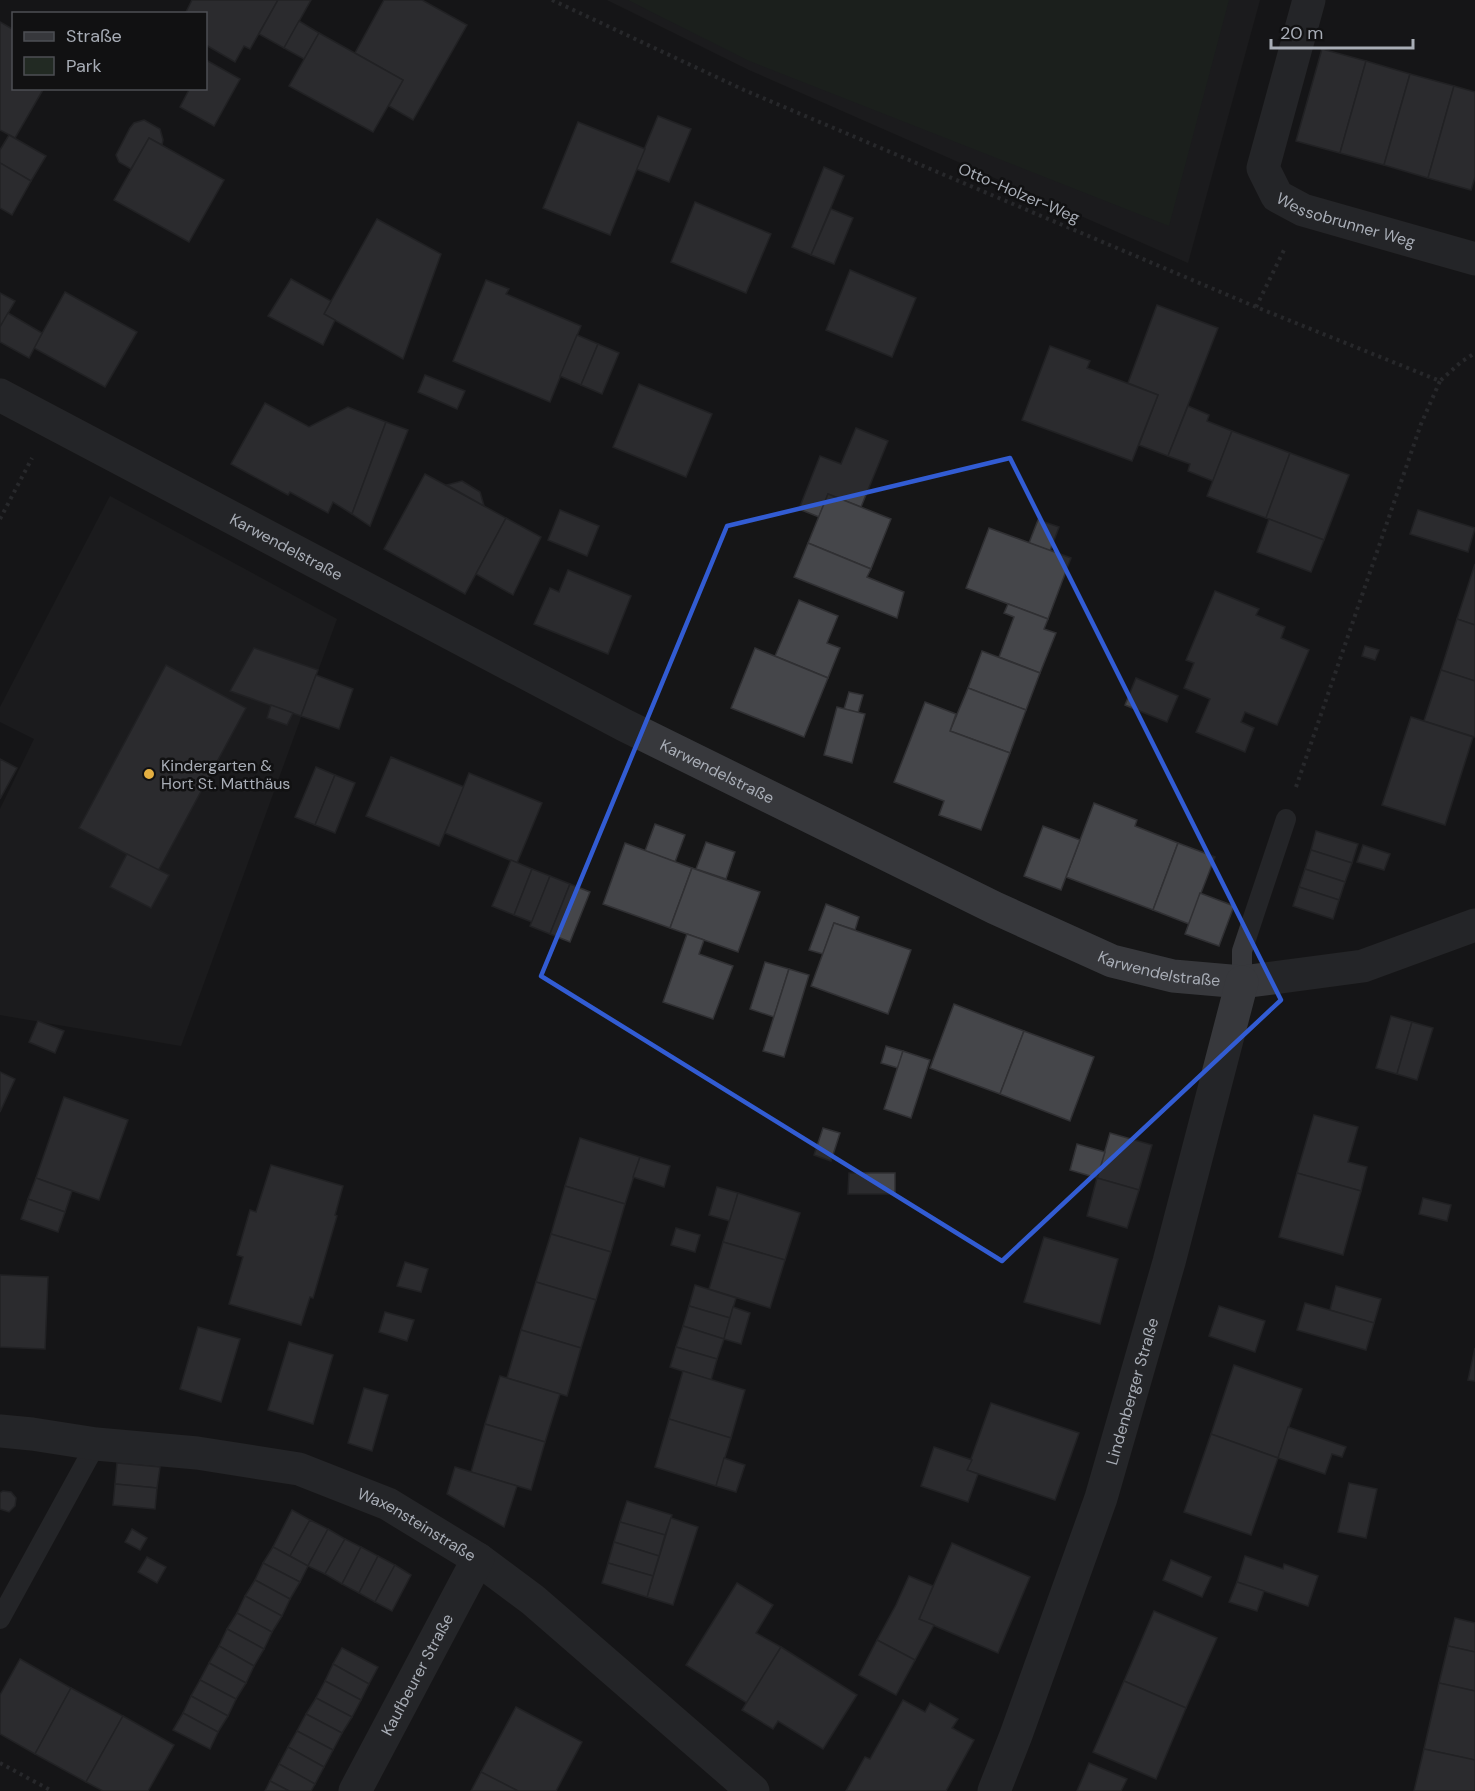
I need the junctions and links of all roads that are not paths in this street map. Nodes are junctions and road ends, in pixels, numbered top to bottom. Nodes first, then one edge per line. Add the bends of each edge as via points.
1 (1309, 0) edge
2 (1475, 259) edge
3 (0, 395) edge
4 (1286, 819) road end
5 (1475, 925) edge
6 (1242, 982) junction
7 (0, 1431) edge
8 (96, 1444) junction
9 (478, 1558) junction
10 (0, 1619) edge
11 (355, 1791) edge
12 (753, 1791) edge
13 (994, 1791) edge

1 - 2 street, Wessobrunner Weg via 1263,168 1277,196 1304,210
3 - 6 street, Karwendelstraße via 624,725 994,908 1112,961 1173,976
4 - 6 lane via 1242,951
5 - 6 street, Karwendelstraße via 1363,966
6 - 13 street, Lindenberger Straße via 1169,1262 1101,1498
7 - 8 street, Waxensteinstraße
8 - 9 street, Waxensteinstraße via 197,1453 299,1469 387,1503
8 - 10 lane
9 - 11 street, Kaufbeurer Straße
9 - 12 street, Waxensteinstraße via 533,1600

